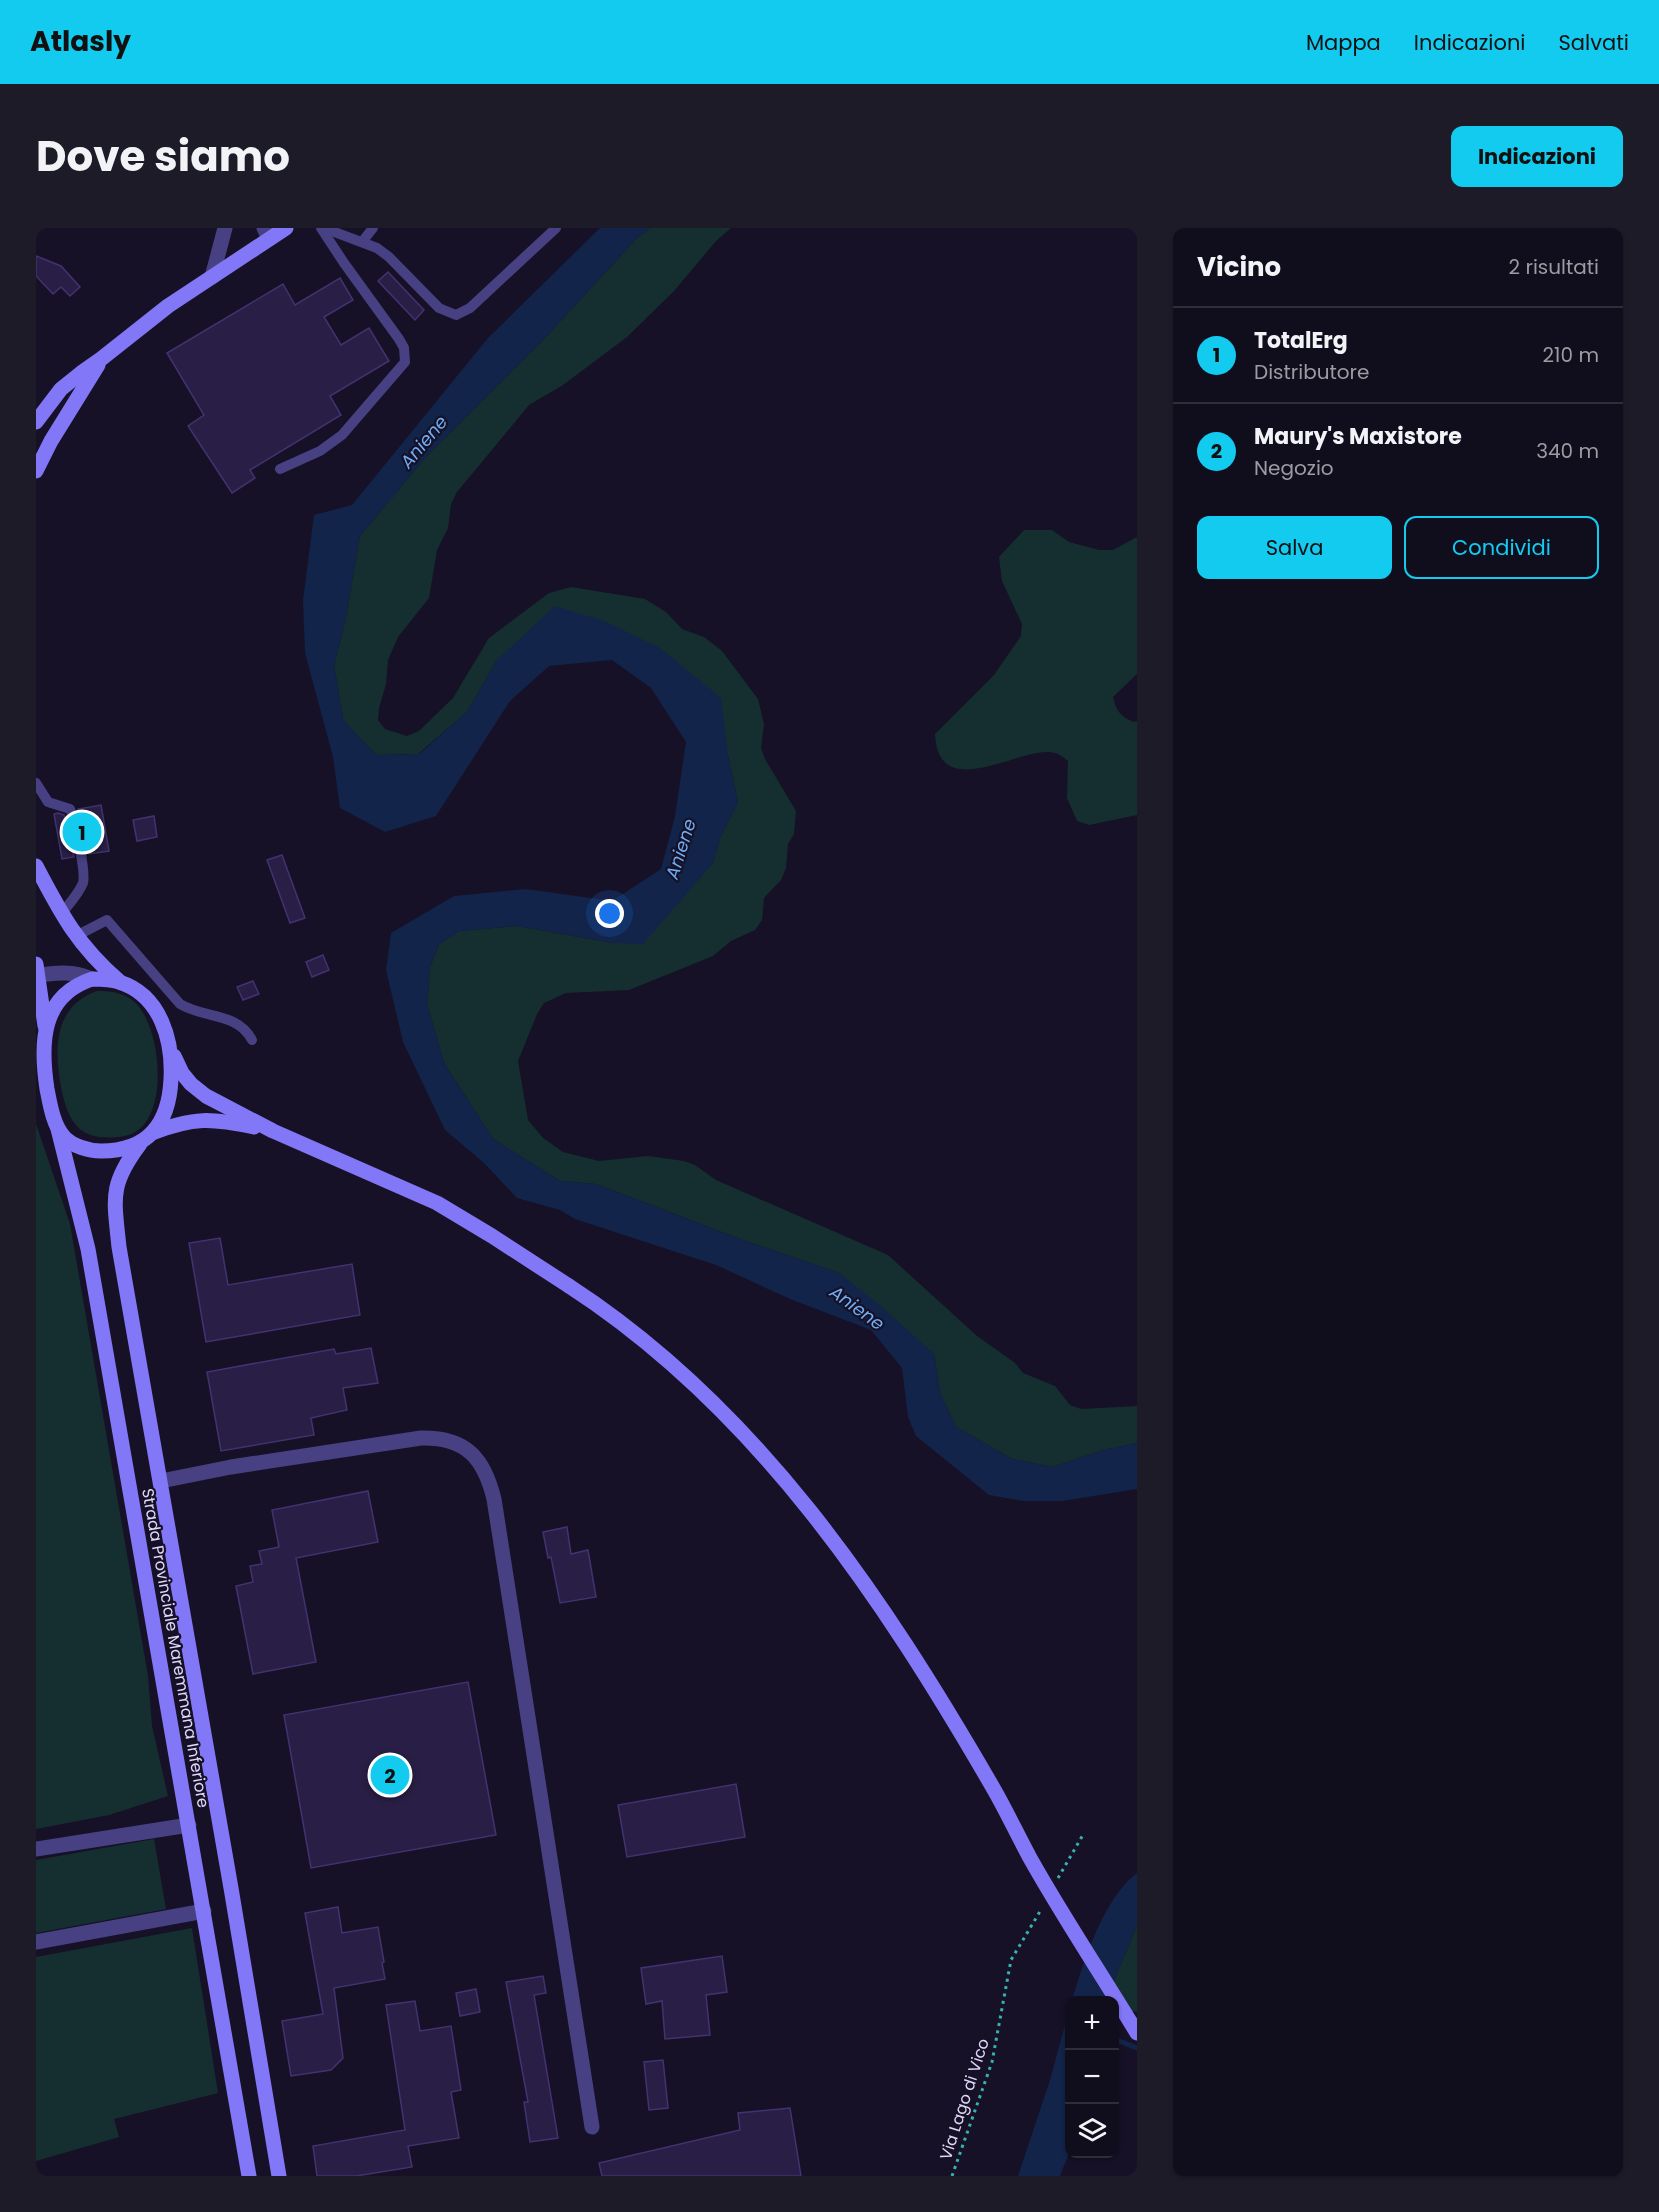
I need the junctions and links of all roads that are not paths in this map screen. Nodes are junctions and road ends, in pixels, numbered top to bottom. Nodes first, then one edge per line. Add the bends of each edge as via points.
1 (225, 228) edge
2 (286, 228) edge
3 (323, 228) edge
4 (373, 228) edge
5 (556, 228) edge
6 (266, 234) edge
7 (362, 242) junction
8 (212, 278) junction
9 (101, 360) junction
10 (36, 422) edge
11 (280, 469) dead end
12 (36, 471) edge
13 (36, 783) edge
14 (36, 866) edge
15 (61, 914) junction
16 (76, 936) junction
17 (36, 972) edge
18 (92, 979) junction
19 (120, 982) junction
20 (45, 1029) junction
21 (252, 1040) dead end
22 (169, 1044) junction
23 (58, 1129) junction
24 (273, 1131) junction
25 (152, 1133) junction
26 (140, 1144) junction
27 (161, 1481) junction
28 (189, 1824) junction
29 (36, 1849) edge
30 (204, 1911) junction
31 (36, 1942) edge
32 (1137, 2033) edge
33 (592, 2127) dead end
34 (249, 2176) edge
35 (279, 2176) edge

1 - 8 street
2 - 6 main road
3 - 7 lane
3 - 11 lane via 399,339 405,362 342,435 320,451
4 - 7 lane
5 - 7 lane via 470,308 456,315 439,309 389,257
6 - 8 main road
8 - 9 main road via 154,316
9 - 10 main road via 61,389
9 - 12 main road
13 - 15 lane via 48,802 70,809 75,820 84,880
14 - 15 main road
15 - 16 main road
16 - 19 main road
16 - 21 lane via 107,920 180,1004 197,1013 231,1020 243,1027
17 - 18 street via 80,974
17 - 20 main road
18 - 19 main road
18 - 20 main road via 67,991 57,1001
19 - 22 main road via 154,1006 164,1022
20 - 23 main road via 46,1079
22 - 24 main road via 182,1073 199,1092
22 - 25 main road via 169,1105
23 - 26 main road via 71,1143 88,1149 105,1151
23 - 28 main road, Strada Provinciale Maremmana Inferiore via 88,1249
24 - 25 main road via 202,1119
24 - 32 main road, bridge via 437,1203 492,1236 596,1304 674,1366 728,1417 795,1490 848,1558 951,1717 1031,1859
25 - 26 main road
26 - 27 main road, Strada Provinciale Maremmana Inferiore via 118,1180 115,1211
27 - 33 street via 421,1438 461,1445 476,1456 494,1499
27 - 35 main road, Strada Provinciale Maremmana Inferiore
28 - 29 street
28 - 30 main road, Strada Provinciale Maremmana Inferiore
30 - 31 street
30 - 34 main road, Strada Provinciale Maremmana Inferiore

